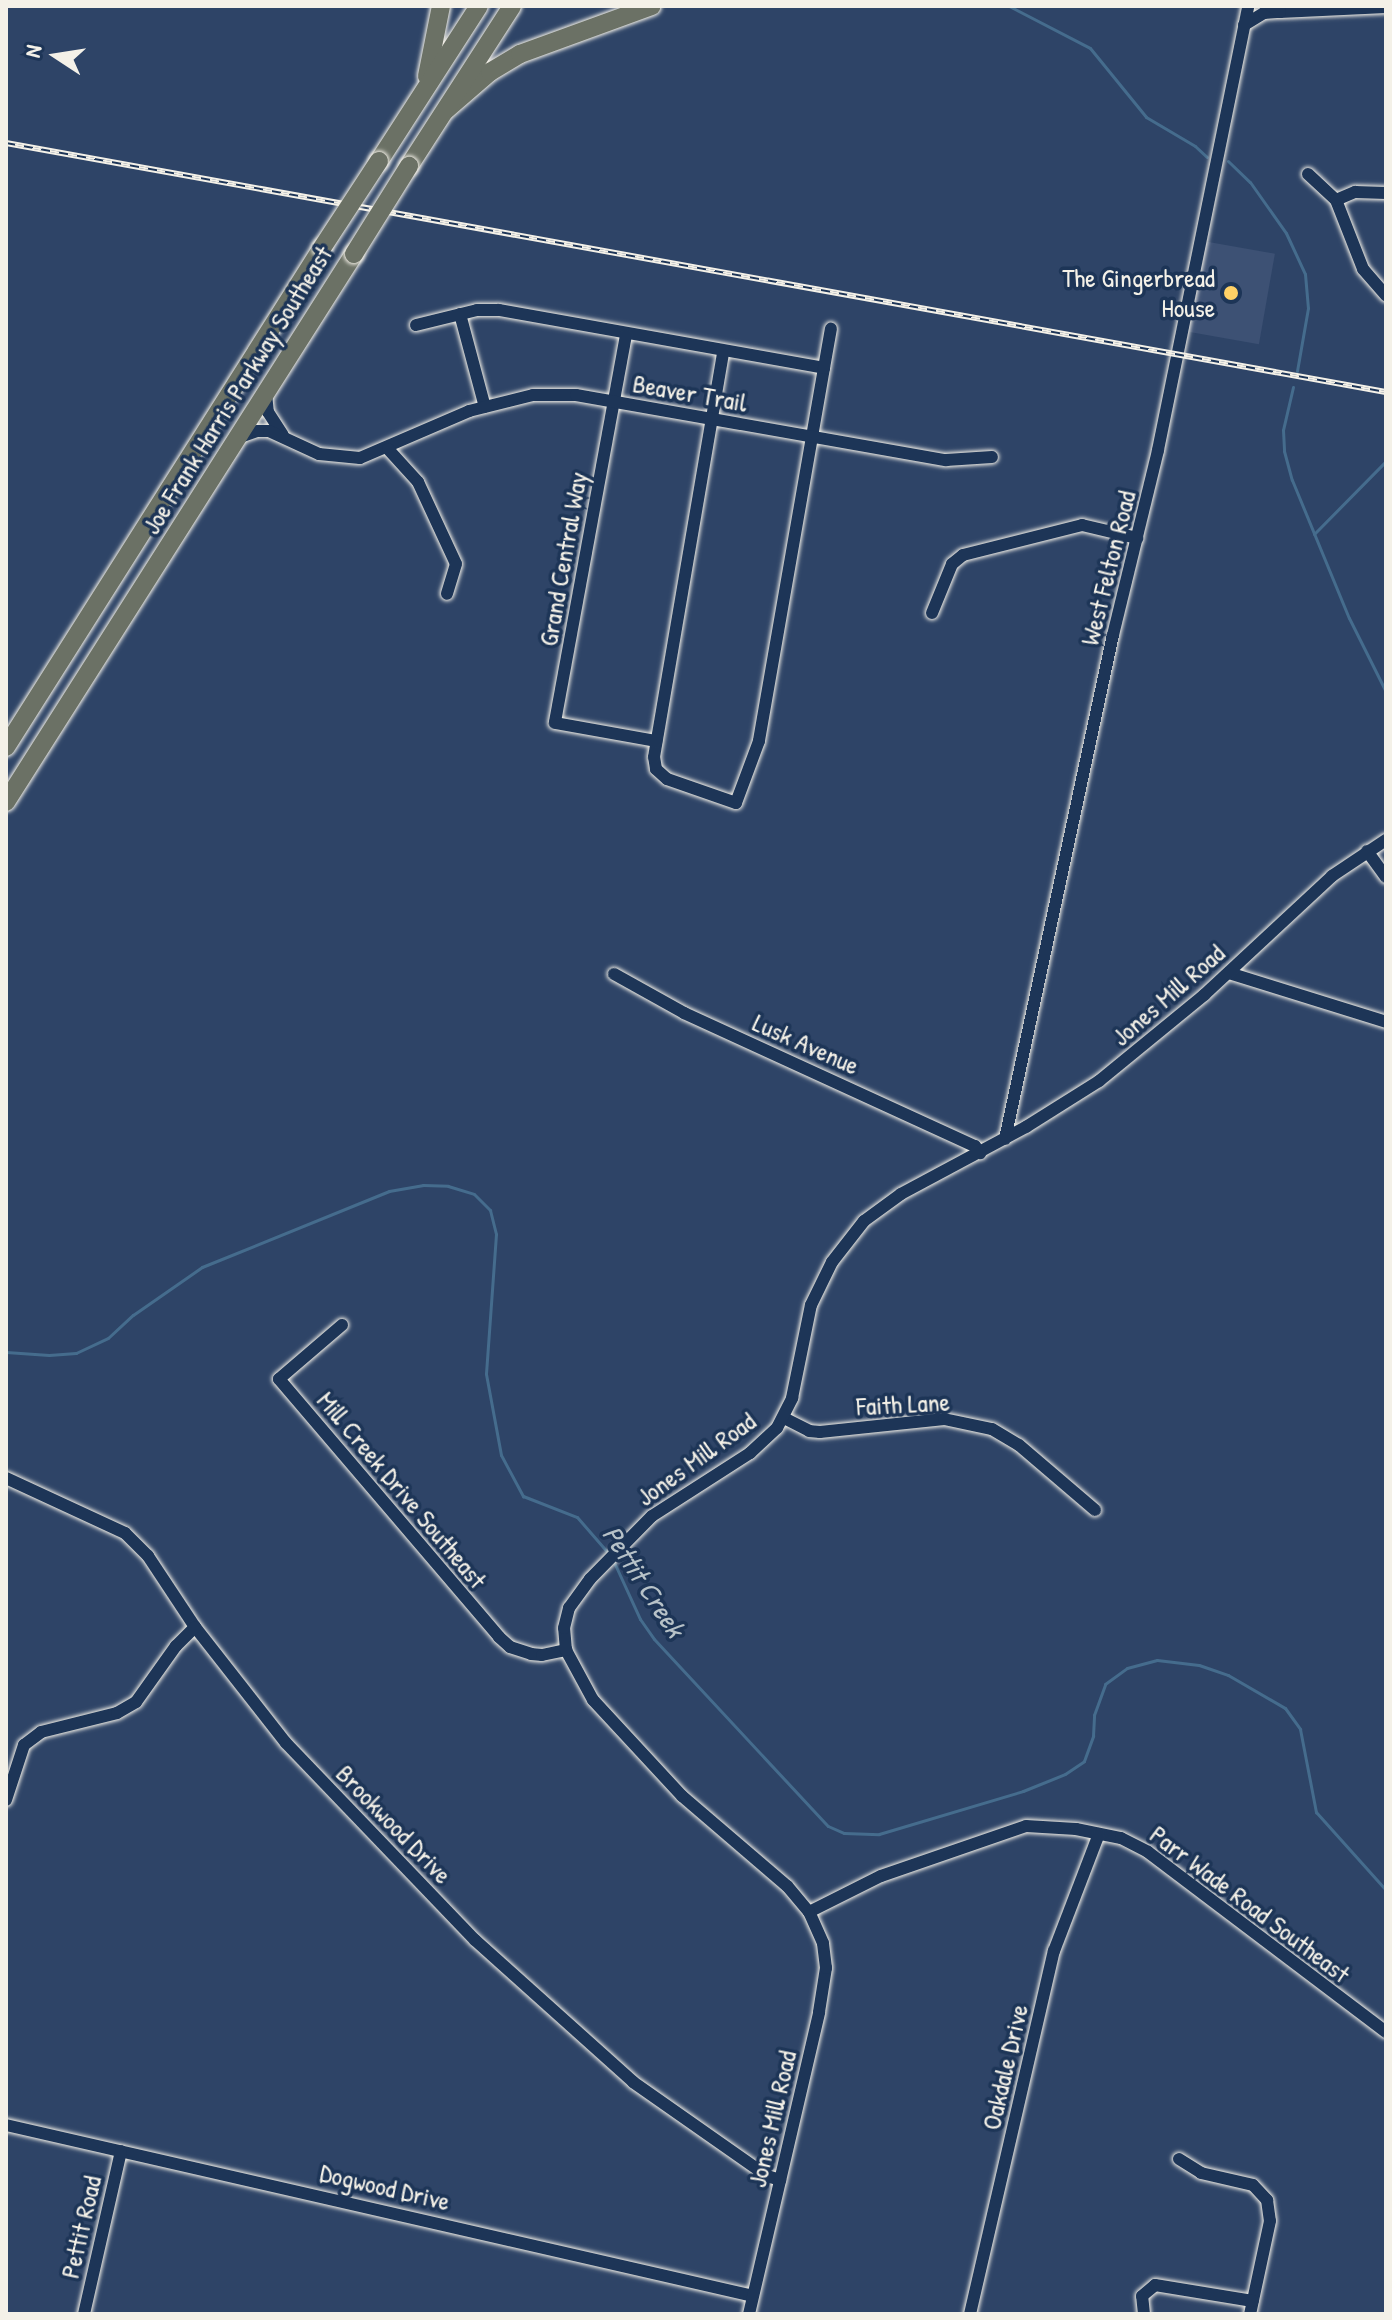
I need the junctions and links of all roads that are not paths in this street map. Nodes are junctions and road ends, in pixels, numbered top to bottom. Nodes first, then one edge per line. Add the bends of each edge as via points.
1 (441, 6) edge
2 (479, 6) edge
3 (512, 6) edge
4 (652, 6) edge
5 (1248, 6) edge
6 (1386, 7) edge
7 (1276, 9) edge
8 (1244, 25) junction
9 (420, 98) junction
10 (445, 111) junction
11 (1308, 174) dead end
12 (1386, 193) edge
13 (1336, 200) junction
14 (1386, 295) edge
15 (460, 314) junction
16 (416, 325) dead end
17 (831, 329) dead end
18 (626, 335) junction
19 (723, 352) junction
20 (824, 368) junction
21 (266, 392) junction
22 (613, 401) junction
23 (485, 407) junction
24 (712, 420) junction
25 (285, 437) junction
26 (813, 437) junction
27 (237, 438) junction
28 (388, 449) junction
29 (992, 457) dead end
30 (1137, 538) junction
31 (447, 594) dead end
32 (932, 613) dead end
33 (656, 741) junction
34 (6, 747) edge
35 (6, 802) edge
36 (1386, 840) edge
37 (1367, 851) junction
38 (1386, 877) edge
39 (1229, 973) junction
40 (614, 974) dead end
41 (1386, 1022) edge
42 (1005, 1139) junction
43 (980, 1153) junction
44 (342, 1325) dead end
45 (784, 1418) junction
46 (6, 1478) edge
47 (1095, 1510) dead end
48 (195, 1627) junction
49 (566, 1650) junction
50 (6, 1800) edge
51 (1099, 1834) junction
52 (809, 1912) junction
53 (1386, 2032) edge
54 (6, 2125) edge
55 (121, 2151) junction
56 (1179, 2159) dead end
57 (780, 2180) junction
58 (753, 2296) junction
59 (1252, 2308) edge
60 (84, 2314) edge
61 (749, 2314) edge
62 (970, 2314) edge
63 (1144, 2314) edge

1 - 9 highway
2 - 9 highway, Joe Frank Harris Parkway Southeast
3 - 10 highway, Joe Frank Harris Parkway Southeast
4 - 10 highway via 520,54
5 - 8 street, West Felton Road
6 - 7 street
7 - 8 street
8 - 30 street, West Felton Road
9 - 34 highway, Joe Frank Harris Parkway Southeast, bridge
10 - 21 highway, Joe Frank Harris Parkway Southeast, bridge
11 - 13 street
12 - 13 street via 1355,192
13 - 14 street via 1363,269
15 - 16 street
15 - 18 street via 499,310
15 - 23 street
17 - 20 street
18 - 19 street
18 - 22 street, Grand Central Way
19 - 20 street
19 - 24 street
20 - 26 street
21 - 25 street via 268,412
21 - 27 highway, Joe Frank Harris Parkway Southeast
22 - 23 street, Beaver Trail via 533,395
22 - 24 street, Beaver Trail
22 - 33 street, Grand Central Way via 555,723
23 - 28 street, Beaver Trail
24 - 26 street, Beaver Trail
24 - 33 street
25 - 27 street, Beaver Trail via 263,431
25 - 28 street, Beaver Trail via 337,458
26 - 29 street, Beaver Trail via 946,460
26 - 33 street via 759,741 736,803 661,774 654,757
27 - 35 highway, Joe Frank Harris Parkway Southeast
28 - 31 street via 418,482 456,564
30 - 32 street via 1082,525 963,555 952,564
30 - 42 street, West Felton Road
36 - 37 street, Jones Mill Road
37 - 38 street
37 - 39 street, Jones Mill Road via 1332,876
39 - 41 street
39 - 42 street, Jones Mill Road via 1099,1081
40 - 43 street, Lusk Avenue via 684,1013 975,1146
42 - 43 street, Jones Mill Road
43 - 45 street, Jones Mill Road via 881,1207 838,1253 808,1311
44 - 49 street, Mill Creek Drive Southeast via 279,1379 499,1637 531,1654
45 - 47 street, Faith Lane via 820,1432 944,1419 992,1429 1019,1445
45 - 49 street, Jones Mill Road via 758,1447 664,1507 624,1542 566,1615
46 - 48 street, Brookwood Drive via 125,1533 148,1556
48 - 50 street via 136,1702 117,1713 41,1732 24,1745
48 - 57 street, Brookwood Drive via 286,1743 475,1940 633,2082
49 - 52 street, Jones Mill Road via 582,1684 625,1737
51 - 52 street, Parr Wade Road Southeast via 1026,1826 881,1876
51 - 53 street, Parr Wade Road Southeast via 1132,1842 1169,1865
51 - 62 street, Oakdale Drive via 1054,1951
52 - 57 street, Jones Mill Road via 823,1943 825,1979
54 - 55 street, Dogwood Drive
55 - 58 street, Dogwood Drive
55 - 60 street, Pettit Road
56 - 59 street via 1201,2173 1253,2185 1267,2200 1270,2221
57 - 58 street, Jones Mill Road
58 - 61 street, Jones Mill Road
59 - 63 street via 1155,2285 1142,2296

